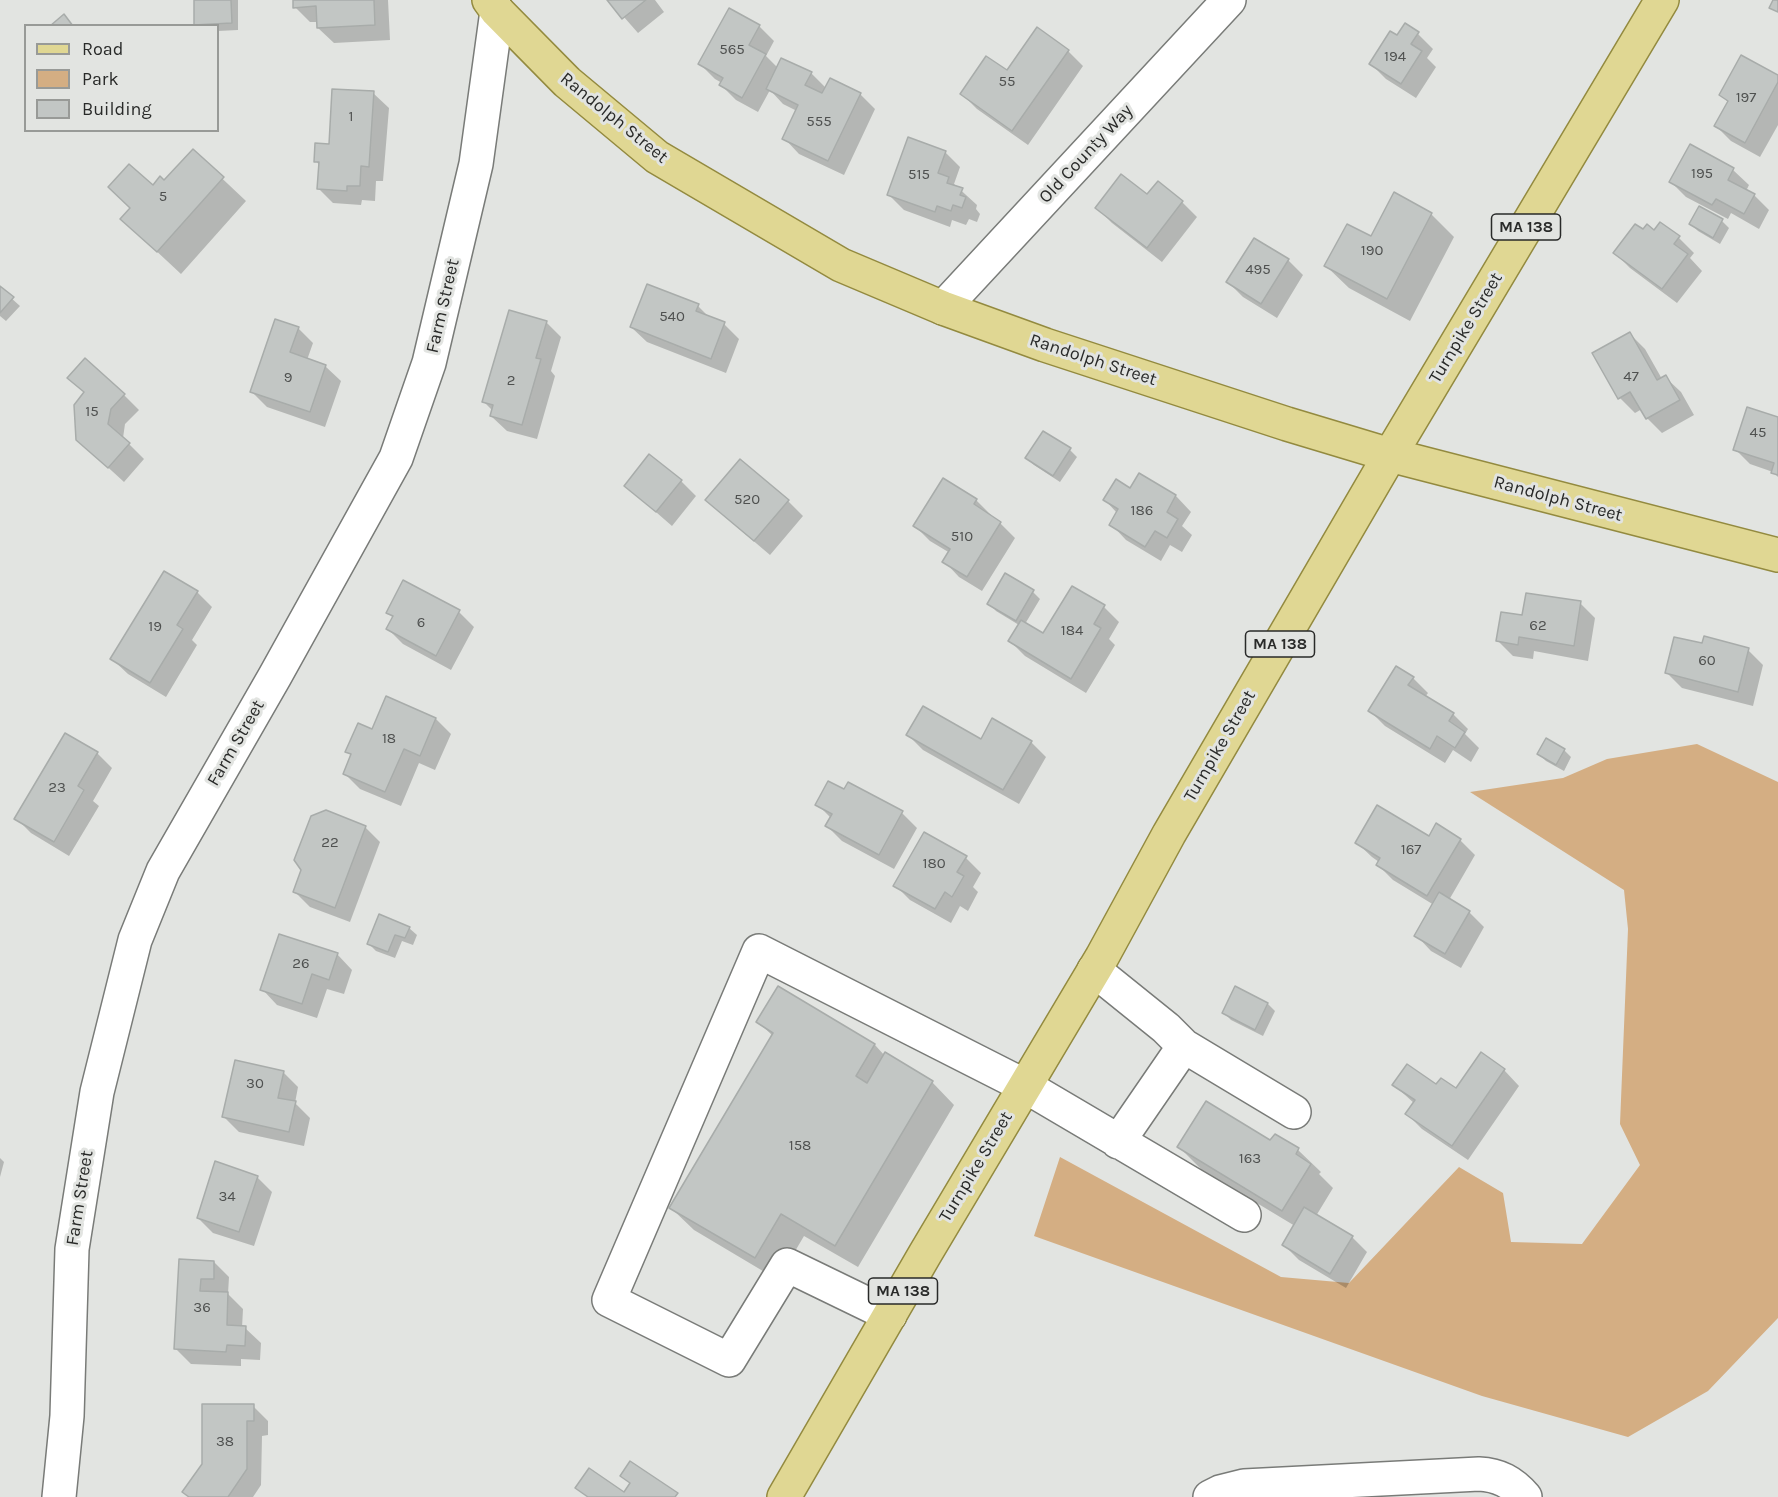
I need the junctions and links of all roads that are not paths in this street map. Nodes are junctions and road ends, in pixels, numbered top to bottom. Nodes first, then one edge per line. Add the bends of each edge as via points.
1 (1229, 0) edge
2 (1662, 0) edge
3 (493, 6) edge
4 (943, 308) junction
5 (1390, 455) junction
6 (1778, 555) edge
7 (1094, 970) junction
8 (1184, 1046) junction
9 (1025, 1086) junction
10 (1294, 1112) dead end
11 (1118, 1142) junction
12 (1244, 1215) dead end
13 (890, 1314) junction
14 (59, 1497) edge
15 (784, 1497) edge
16 (1210, 1497) edge
17 (1525, 1497) edge

1 - 4 street, Old County Way
2 - 5 main road, Turnpike Street / MA 138
3 - 4 main road, Randolph Street via 567,82 657,157 841,265
3 - 14 street, Farm Street via 476,164 429,363 396,458 163,871 135,940 97,1092 72,1249 67,1416
4 - 5 main road, Randolph Street via 1276,421
5 - 6 main road, Randolph Street
5 - 7 main road, Turnpike Street / MA 138 via 1175,823
7 - 8 street
7 - 9 main road, Turnpike Street / MA 138
8 - 10 street
8 - 11 street
9 - 11 street
9 - 13 main road, Turnpike Street / MA 138
9 - 13 street via 759,951 609,1300 729,1360 787,1265
11 - 12 street
13 - 15 main road, Turnpike Street / MA 138
16 - 17 street via 1244,1486 1479,1473 1501,1478

